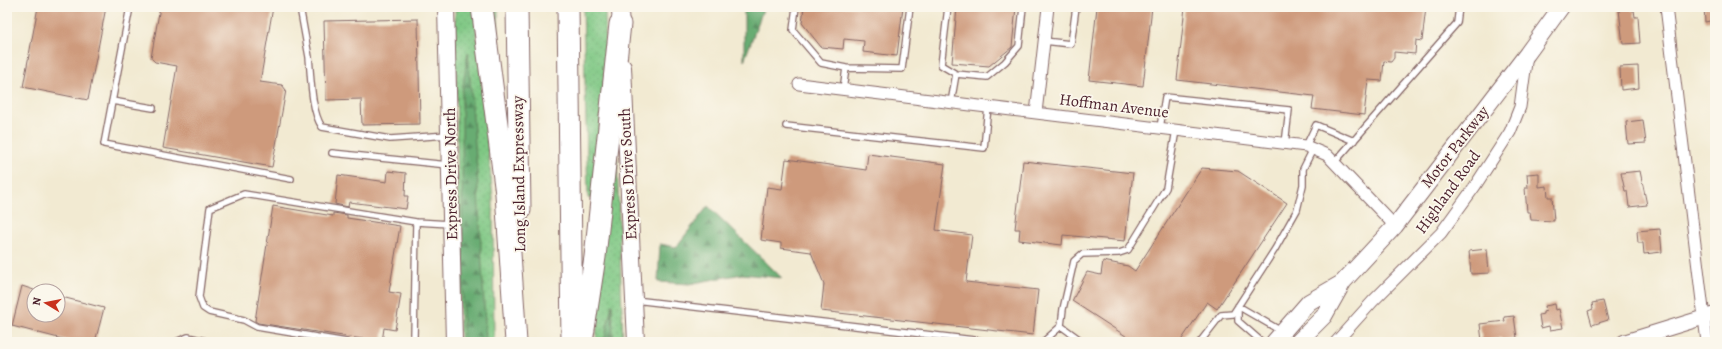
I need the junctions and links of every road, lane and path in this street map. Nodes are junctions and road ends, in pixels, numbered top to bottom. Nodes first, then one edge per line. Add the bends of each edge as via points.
1 (130, 7) edge
2 (300, 7) edge
3 (446, 7) edge
4 (482, 7) edge
5 (517, 7) edge
6 (568, 7) edge
7 (796, 7) edge
8 (910, 7) edge
9 (948, 7) edge
10 (1023, 7) edge
11 (1048, 7) edge
12 (1076, 7) edge
13 (1459, 7) edge
14 (1561, 7) edge
15 (1666, 7) edge
16 (620, 16) edge
17 (1044, 41) junction
18 (1527, 54) junction
19 (846, 68) junction
20 (956, 74) junction
21 (799, 84) dead end
22 (842, 90) junction
23 (112, 101) junction
24 (951, 103) junction
25 (988, 107) junction
26 (154, 108) dead end
27 (1036, 113) junction
28 (786, 126) dead end
29 (1160, 128) junction
30 (1176, 130) junction
31 (450, 134) junction
32 (1354, 141) junction
33 (1285, 144) junction
34 (1310, 148) junction
35 (332, 153) dead end
36 (1334, 163) junction
37 (451, 166) junction
38 (291, 178) dead end
39 (416, 222) junction
40 (452, 224) junction
41 (1394, 226) junction
42 (1343, 282) junction
43 (635, 300) junction
44 (1238, 306) junction
45 (1710, 316) edge
46 (1061, 326) junction
47 (1278, 337) edge
48 (176, 342) edge
49 (210, 342) edge
50 (346, 342) edge
51 (410, 342) edge
52 (454, 342) edge
53 (516, 342) edge
54 (522, 342) edge
55 (572, 342) edge
56 (582, 342) edge
57 (636, 342) edge
58 (991, 342) edge
59 (1043, 342) edge
60 (1083, 342) edge
61 (1200, 342) edge
62 (1262, 342) edge
63 (1298, 342) edge
64 (1336, 342) edge
65 (1624, 342) edge
66 (1707, 342) edge

1 - 23 lane
2 - 31 lane via 314,110 322,127 390,139
3 - 31 main road, Express Drive North
4 - 53 highway via 506,194
5 - 54 highway, Long Island Expressway
6 - 55 highway
7 - 19 lane via 793,30 821,63
8 - 19 lane via 902,69
9 - 20 lane via 941,65
10 - 20 lane via 1019,46 1005,62 987,76
11 - 17 street
12 - 17 lane via 1071,44
13 - 32 lane via 1457,23
14 - 18 main road, Motor Parkway
15 - 45 street
16 - 43 main road, Express Drive South
16 - 56 highway via 595,257
17 - 27 street
18 - 41 main road, Motor Parkway
18 - 64 street, Highland Road via 1520,107 1510,132 1475,186 1441,233
19 - 22 lane
20 - 24 lane
21 - 22 street, Hoffman Avenue
22 - 24 street, Hoffman Avenue
23 - 26 lane
23 - 38 lane via 104,144
24 - 25 street, Hoffman Avenue
25 - 27 street, Hoffman Avenue
25 - 28 lane via 984,148
27 - 29 street, Hoffman Avenue
29 - 30 street, Hoffman Avenue
29 - 33 lane via 1165,97 1289,110
30 - 33 street, Hoffman Avenue
30 - 46 lane via 1166,188 1128,250 1119,254 1082,254 1074,261
31 - 37 main road, Express Drive North
32 - 34 lane via 1316,125
32 - 36 lane
33 - 34 street, Hoffman Avenue
34 - 36 street, Hoffman Avenue via 1326,155
34 - 44 lane via 1303,169 1303,185 1297,210
35 - 37 lane
36 - 41 street, Hoffman Avenue
37 - 40 main road, Express Drive North
39 - 40 lane
39 - 50 lane via 244,194 210,208 199,296 202,308 244,320 257,328
39 - 51 lane via 414,338
40 - 52 main road, Express Drive North
41 - 42 main road, Motor Parkway
42 - 47 main road, Motor Parkway via 1309,302
42 - 63 main road, Motor Parkway via 1324,316
43 - 57 main road, Express Drive South
43 - 58 lane
44 - 47 lane via 1272,325
44 - 61 lane via 1233,314 1221,315
44 - 62 lane via 1238,321
45 - 65 street
45 - 66 street
46 - 59 lane
46 - 60 lane
48 - 49 lane via 188,336

